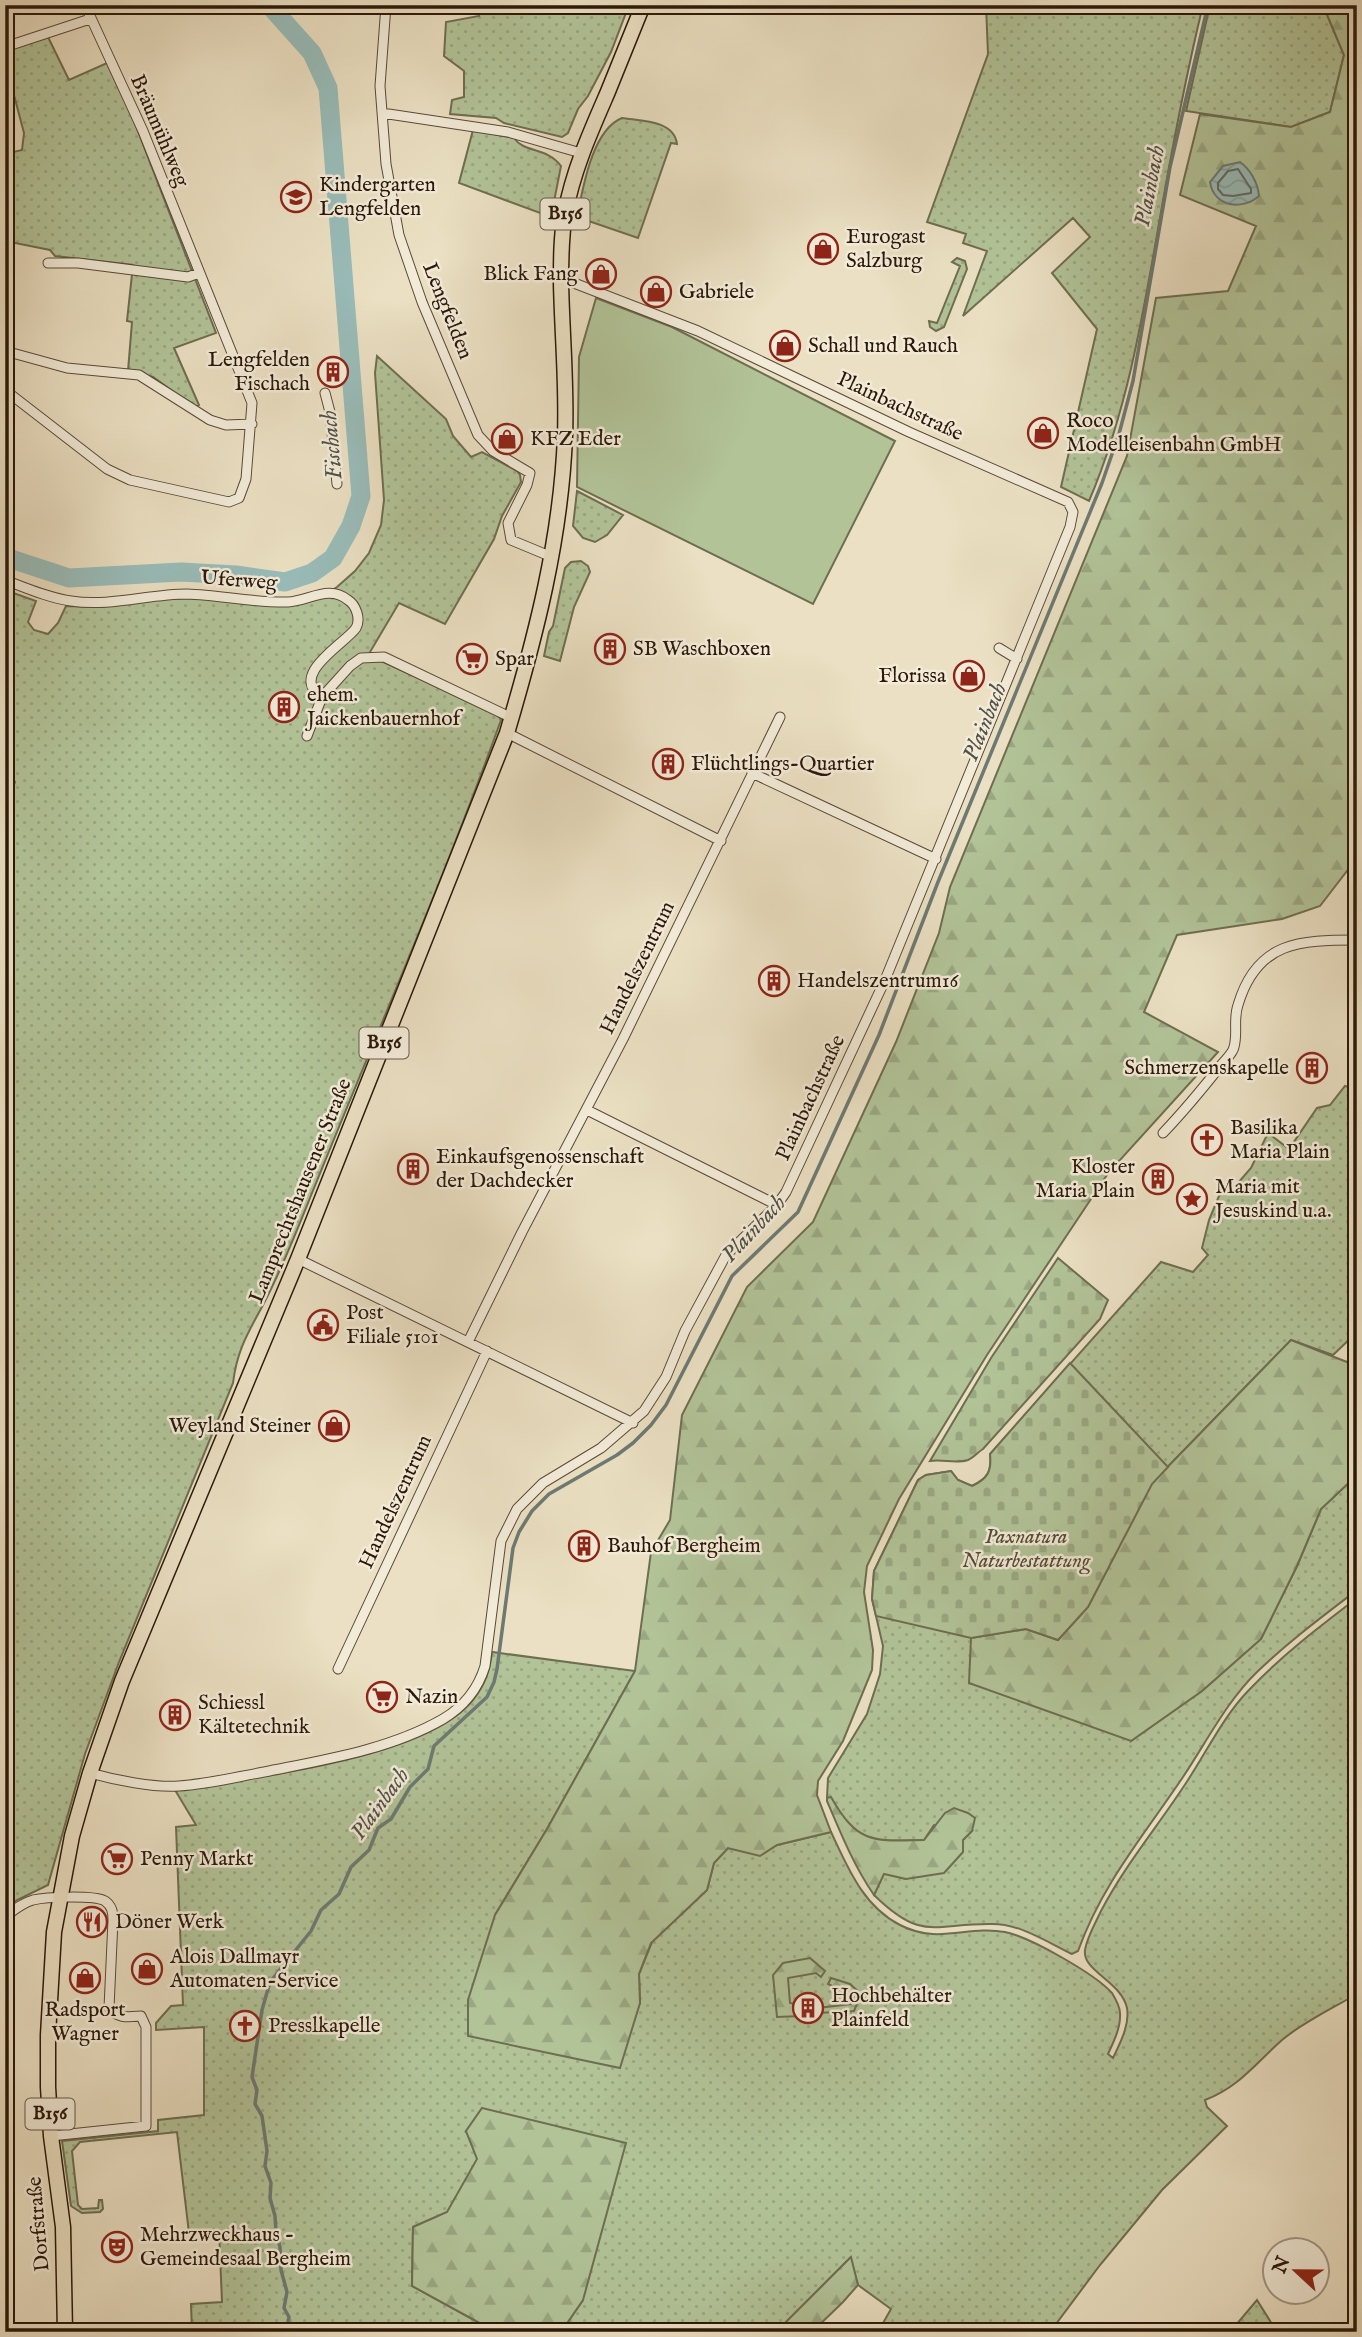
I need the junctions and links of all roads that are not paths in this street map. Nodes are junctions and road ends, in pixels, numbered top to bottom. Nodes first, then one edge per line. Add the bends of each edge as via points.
1 (85, 5) edge
2 (380, 5) edge
3 (386, 5) edge
4 (643, 5) edge
5 (384, 17) junction
6 (90, 19) junction
7 (5, 47) edge
8 (382, 113) junction
9 (581, 153) junction
10 (48, 263) dead end
11 (199, 272) junction
12 (561, 278) junction
13 (5, 351) edge
14 (5, 390) edge
15 (325, 393) dead end
16 (252, 424) junction
17 (337, 484) dead end
18 (552, 557) junction
19 (5, 580) edge
20 (999, 648) dead end
21 (1017, 659) junction
22 (322, 697) junction
23 (780, 717) dead end
24 (512, 718) junction
25 (507, 733) junction
26 (307, 736) dead end
27 (752, 772) junction
28 (721, 841) junction
29 (936, 859) junction
30 (1357, 940) edge
31 (587, 1110) junction
32 (1163, 1133) dead end
33 (777, 1205) junction
34 (298, 1258) junction
35 (468, 1342) junction
36 (487, 1351) junction
37 (633, 1423) junction
38 (338, 1669) dead end
39 (89, 1777) junction
40 (60, 1897) junction
41 (5, 1917) edge
42 (51, 2136) junction
43 (65, 2332) edge

1 - 6 street, Bräumühlweg
2 - 5 street, Lengfelden
3 - 5 street, Lengfelden
4 - 9 main road, B156
5 - 8 street, Lengfelden
6 - 7 street
6 - 11 street, Bräumühlweg via 148,143
8 - 9 street via 508,132
8 - 18 street, Lengfelden via 399,235 422,302 478,435 493,451 530,474 508,523 511,540
9 - 12 main road, B156 via 565,215
10 - 11 street via 188,277
11 - 16 street, Bräumühlweg via 252,403
12 - 18 main road, Lamprechtshausener Straße / B156 via 565,435
12 - 21 street, Plainbachstraße via 698,331 1068,502 1073,512 1070,527
13 - 16 street via 67,368 139,375 210,420
14 - 16 street, Bräumühlweg via 107,469 130,480 229,502 239,498 246,479
15 - 17 street
18 - 24 main road, Lamprechtshausener Straße / B156
19 - 22 street, Uferweg via 68,601 90,603 189,594 291,602 329,591 349,600 358,620 356,628 324,656 312,677 312,685
20 - 21 street
21 - 29 street, Plainbachstraße
22 - 24 street, Uferweg via 361,658 384,657
22 - 26 street, Uferweg
23 - 27 street, Handelszentrum
24 - 25 main road, Lamprechtshausener Straße / B156
25 - 28 street
25 - 34 main road, Lamprechtshausener Straße / B156
27 - 28 street, Handelszentrum
27 - 29 street
28 - 31 street, Handelszentrum
29 - 33 street, Plainbachstraße via 886,980
30 - 32 street via 1301,942 1281,949 1258,967 1238,1005 1234,1048
31 - 33 street
31 - 35 street, Handelszentrum
33 - 37 street, Plainbachstraße via 726,1255 666,1377
34 - 35 street
34 - 39 main road, Lamprechtshausener Straße / B156 via 122,1681
35 - 36 street
36 - 37 street
36 - 38 street, Handelszentrum
37 - 39 street, Plainbachstraße via 543,1483 517,1509 501,1541 482,1677 459,1708 444,1718 366,1749 220,1780 177,1786
39 - 40 main road, Dorfstraße / B156
40 - 41 street via 33,1900
40 - 42 main road, Dorfstraße / B156 via 50,1968
40 - 42 street via 100,1899 112,1909 109,2008 120,2017 141,2016 146,2027 146,2126
42 - 43 main road, Dorfstraße / B156 via 62,2227

